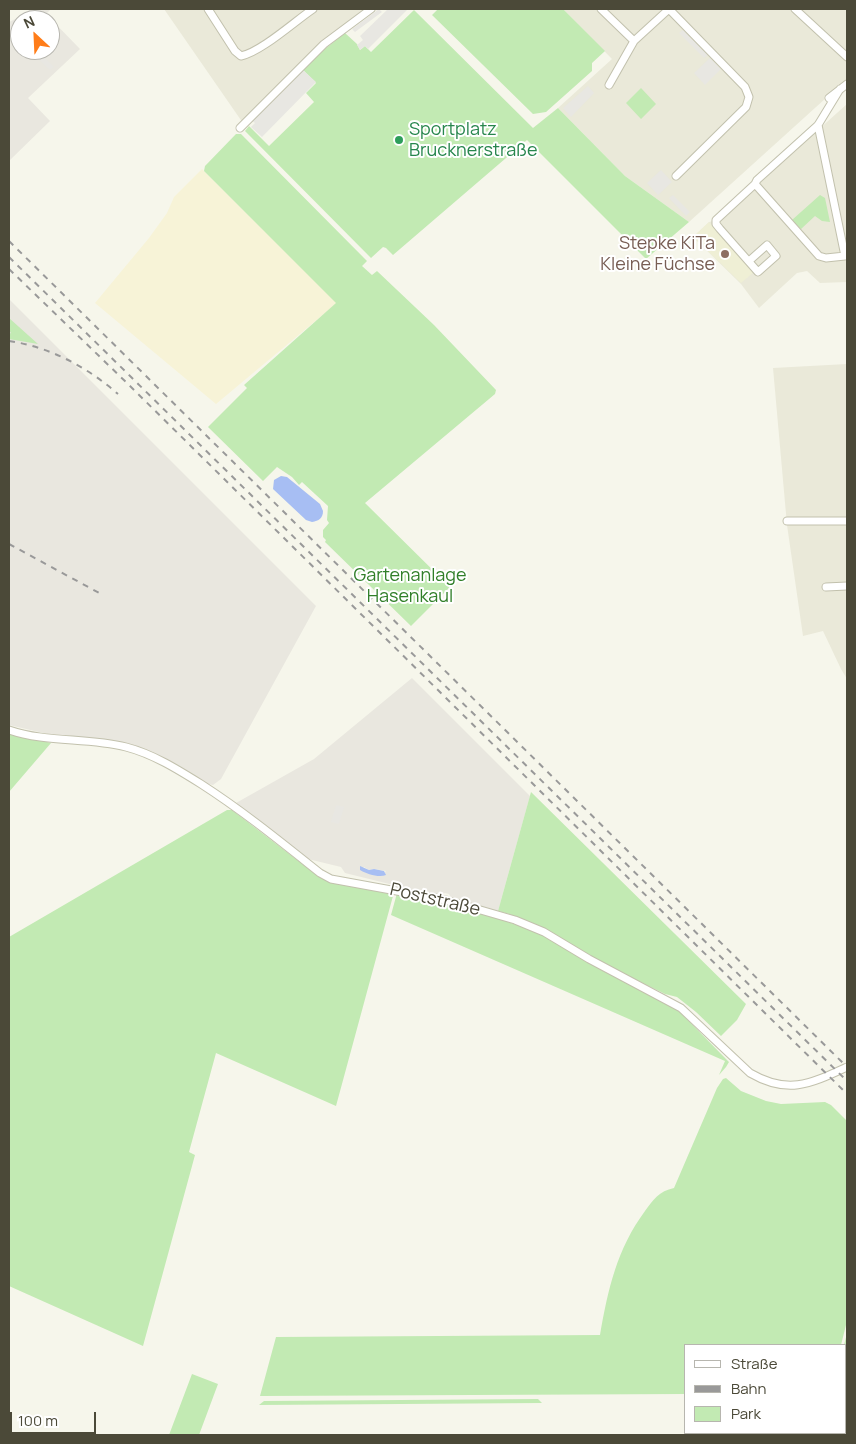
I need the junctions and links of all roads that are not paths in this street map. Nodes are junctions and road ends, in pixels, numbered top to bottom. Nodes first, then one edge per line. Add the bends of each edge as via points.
1 (208, 9) edge
2 (313, 9) edge
3 (371, 9) edge
4 (601, 9) edge
5 (669, 9) edge
6 (796, 9) edge
7 (634, 41) junction
8 (847, 58) edge
9 (847, 84) edge
10 (608, 85) dead end
11 (840, 89) junction
12 (829, 98) dead end
13 (818, 125) junction
14 (240, 128) dead end
15 (676, 176) dead end
16 (755, 184) junction
17 (749, 261) dead end
18 (787, 521) dead end
19 (847, 521) edge
20 (847, 586) edge
21 (826, 587) dead end
22 (9, 730) edge
23 (847, 1068) edge

1 - 2 street via 241,56 258,48
3 - 14 street via 324,44
4 - 7 street
5 - 7 street
5 - 15 street via 745,87 749,97 746,107
6 - 8 street
7 - 10 street
9 - 11 street
11 - 12 street
11 - 13 street
13 - 16 street
13 - 16 street via 845,256 819,256
16 - 17 street via 716,220 716,224
18 - 19 street
20 - 21 street
22 - 23 street, Poststraße via 143,752 231,804 320,873 331,878 446,900 544,932 681,1008 750,1073 763,1081 785,1086 803,1085

